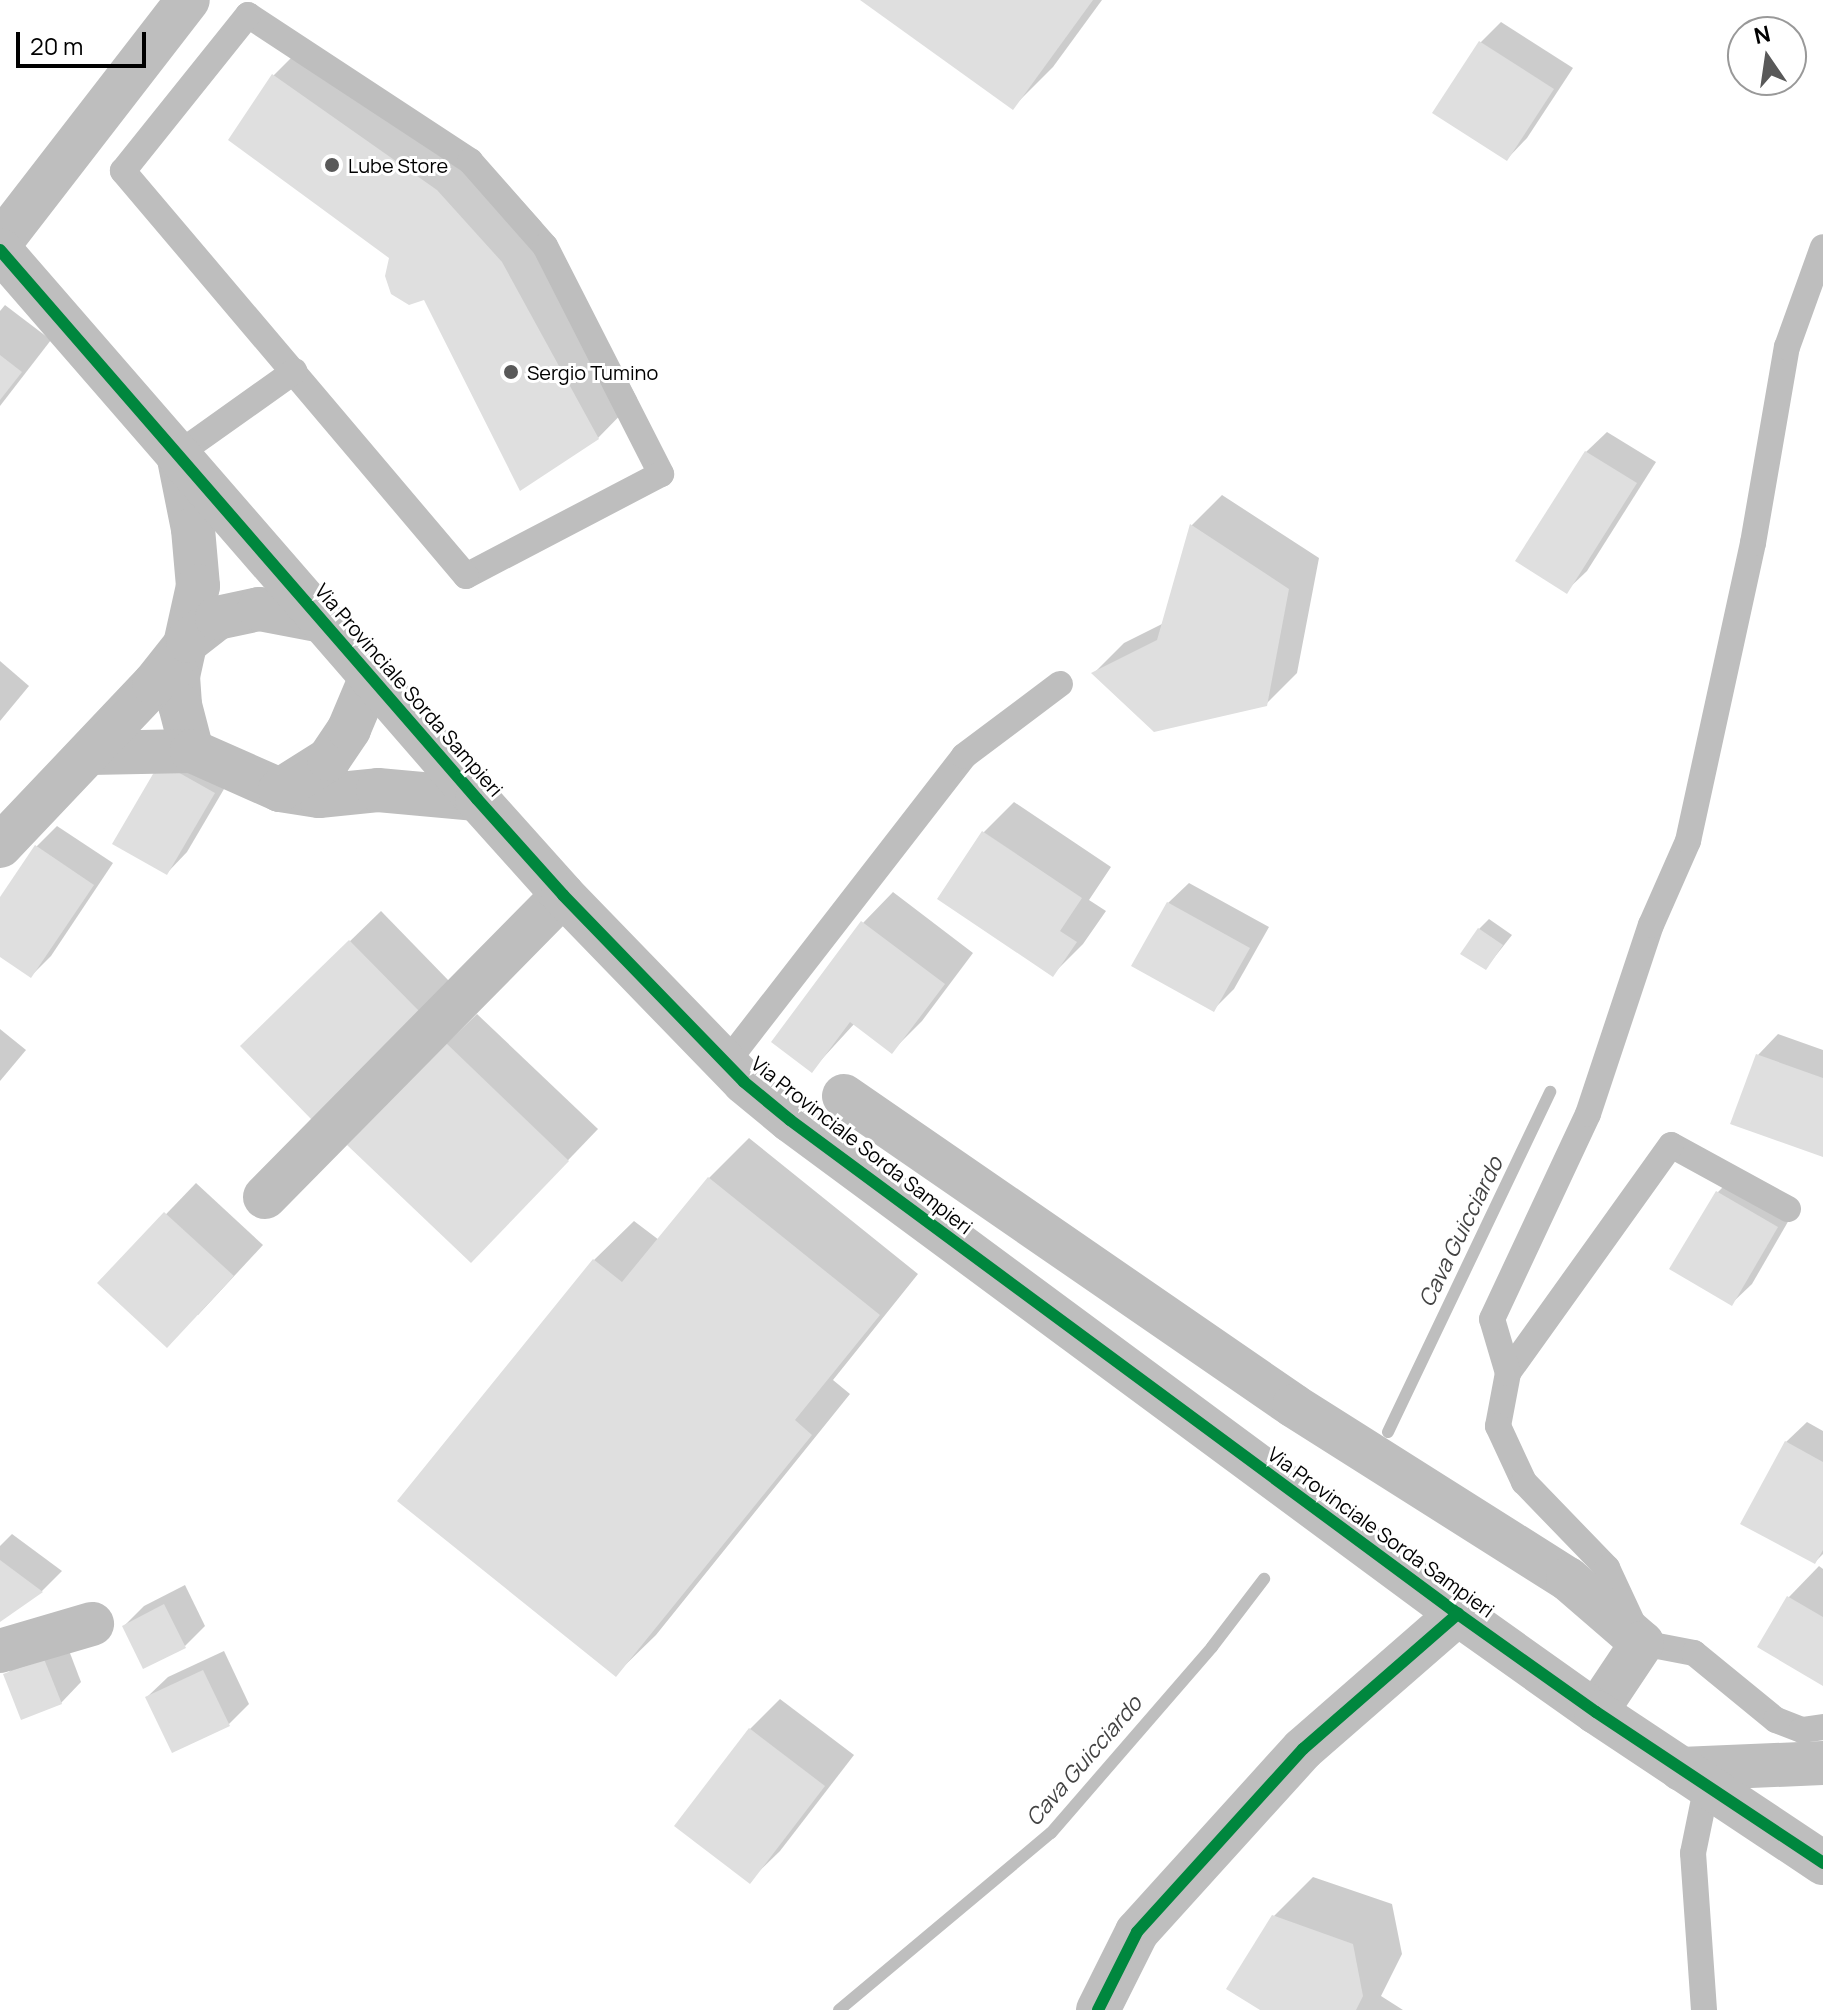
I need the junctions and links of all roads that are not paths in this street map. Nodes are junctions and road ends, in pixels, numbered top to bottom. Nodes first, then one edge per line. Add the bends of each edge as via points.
1 (188, 0) edge
2 (0, 243) edge
3 (1823, 247) edge
4 (0, 250) edge
5 (295, 371) junction
6 (178, 454) junction
7 (322, 621) junction
8 (188, 641) junction
9 (371, 677) junction
10 (1060, 684) dead end
11 (192, 751) junction
12 (90, 753) junction
13 (280, 790) junction
14 (477, 799) junction
15 (0, 846) edge
16 (563, 895) junction
17 (726, 1063) junction
18 (844, 1096) dead end
19 (265, 1197) dead end
20 (1788, 1209) dead end
21 (1508, 1373) junction
22 (1458, 1614) junction
23 (92, 1624) dead end
24 (1642, 1643) junction
25 (0, 1651) edge
26 (1596, 1712) junction
27 (1823, 1727) edge
28 (1823, 1763) edge
29 (1694, 1777) junction
30 (1823, 1860) edge
31 (1098, 2010) edge
32 (1704, 2010) edge

1 - 2 street
3 - 21 lane via 1787,347 1753,543 1688,841 1651,925 1588,1114 1492,1319
4 - 6 street, Via Provinciale Sorda Sampieri
5 - 5 lane via 123,171 248,15 470,161 545,246 661,474 466,576
5 - 6 lane
6 - 7 street, Via Provinciale Sorda Sampieri
6 - 8 street via 198,586
7 - 8 street via 259,609 217,618
7 - 9 street, Via Provinciale Sorda Sampieri
8 - 11 street via 178,676
8 - 12 street
9 - 13 street via 349,729 329,759
9 - 14 street, Via Provinciale Sorda Sampieri
10 - 17 lane via 964,756
11 - 12 street
11 - 13 street
12 - 15 street
13 - 14 street via 319,796 378,790
14 - 16 street, Via Provinciale Sorda Sampieri
16 - 17 street, Via Provinciale Sorda Sampieri
16 - 19 street
17 - 22 street, Via Provinciale Sorda Sampieri via 790,1120
18 - 24 street via 1294,1406 1568,1579
20 - 21 lane via 1671,1145
21 - 24 lane via 1498,1426 1524,1482 1607,1568
22 - 26 street, Via Provinciale Sorda Sampieri
22 - 31 street via 1303,1749 1137,1932
23 - 25 street
24 - 26 street
24 - 27 lane via 1694,1653 1776,1720 1802,1730
26 - 29 street, Via Provinciale Sorda Sampieri
28 - 29 street
29 - 30 street, Via Provinciale Sorda Sampieri
29 - 32 lane via 1693,1853

